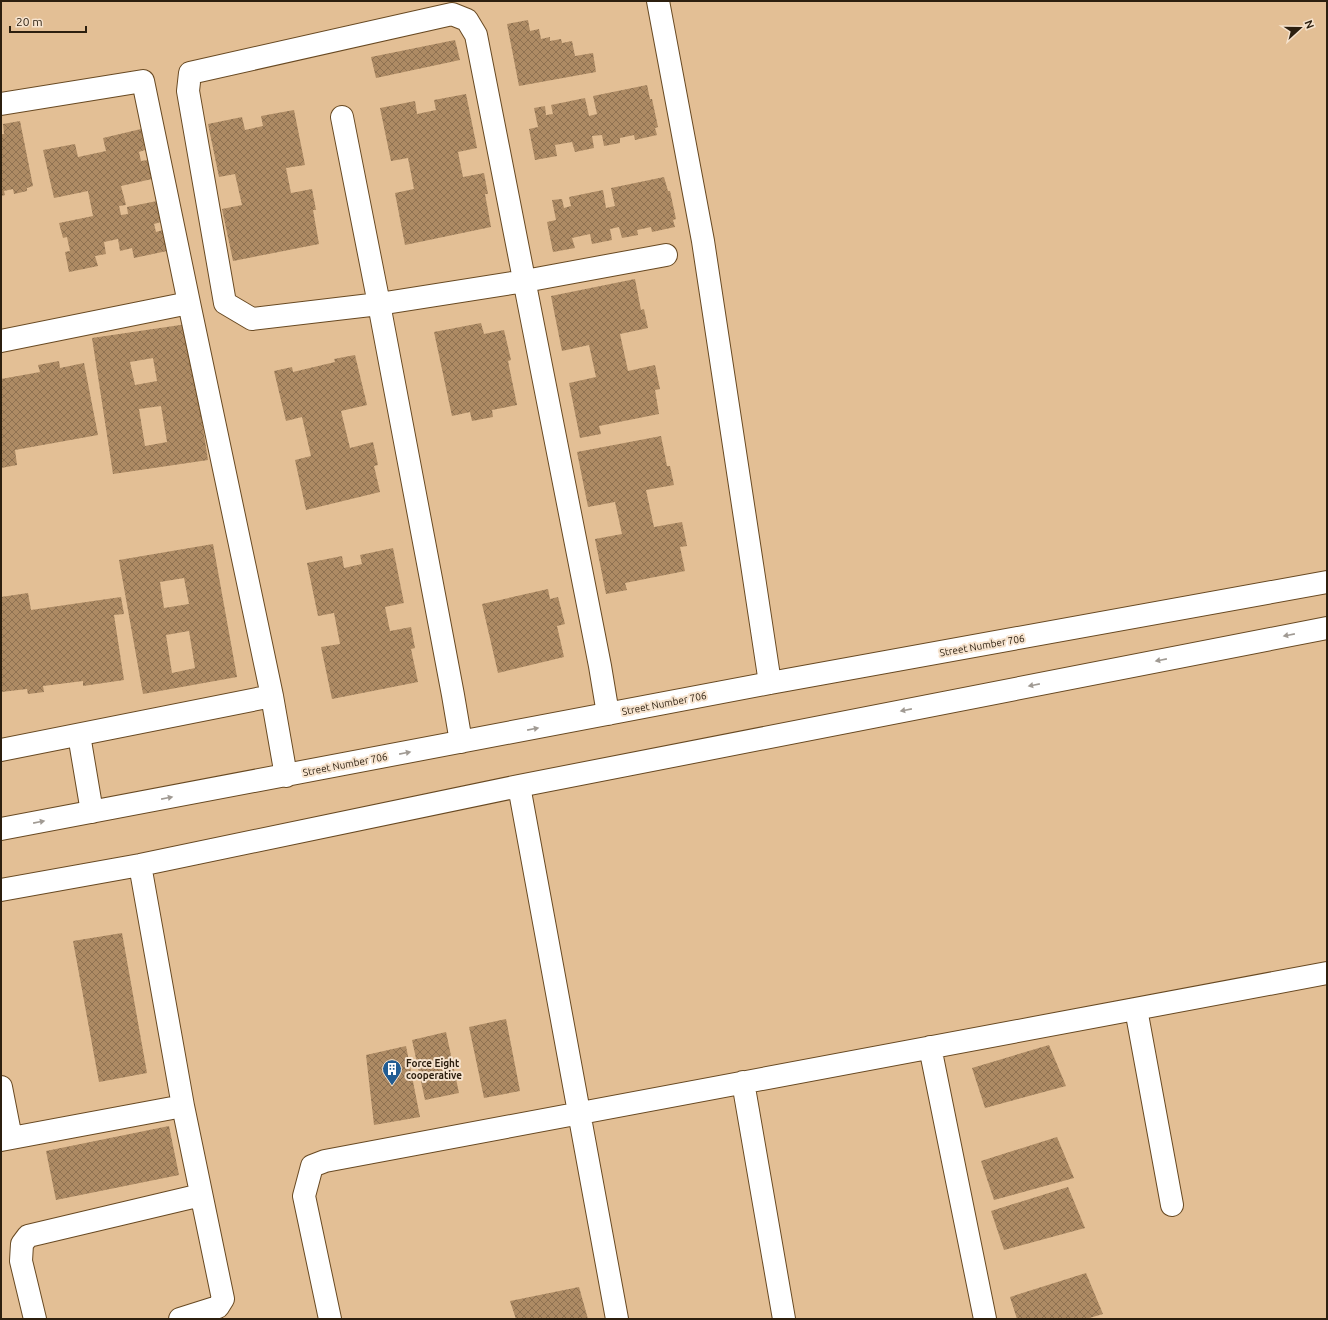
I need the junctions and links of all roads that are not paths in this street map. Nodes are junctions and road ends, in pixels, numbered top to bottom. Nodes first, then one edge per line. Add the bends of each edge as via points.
1 (658, 1) edge
2 (1, 104) edge
3 (342, 117) dead end
4 (666, 255) dead end
5 (525, 281) junction
6 (189, 303) junction
7 (379, 304) junction
8 (1, 341) edge
9 (1327, 582) edge
10 (1327, 628) edge
11 (770, 683) junction
12 (272, 696) junction
13 (608, 714) junction
14 (80, 735) junction
15 (461, 742) junction
16 (1, 750) edge
17 (286, 776) junction
18 (519, 786) junction
19 (92, 812) junction
20 (1, 829) edge
21 (140, 865) junction
22 (1, 890) edge
23 (1327, 973) edge
24 (1136, 1009) junction
25 (930, 1047) junction
26 (743, 1082) junction
27 (1, 1087) edge
28 (183, 1106) junction
29 (579, 1113) junction
30 (6, 1139) edge
31 (201, 1196) junction
32 (1172, 1204) dead end
33 (35, 1319) edge
34 (180, 1319) edge
35 (330, 1319) edge
36 (618, 1319) edge
37 (784, 1319) edge
38 (985, 1319) edge

1 - 11 street via 702,241
2 - 6 street via 143,81
3 - 7 street
4 - 5 street
5 - 7 street
5 - 7 street via 476,35 467,20 452,14 190,73 188,90 225,303 252,320
5 - 13 street
6 - 8 street
6 - 12 street
7 - 15 street
9 - 11 street, Street Number 706
10 -> 18 street
11 - 13 street, Street Number 706
12 - 14 street
12 - 17 street
15 -> 13 street, Street Number 706
14 - 16 street
14 - 19 street
17 -> 15 street, Street Number 706
19 -> 17 street, Street Number 706
18 - 21 street
18 - 29 street
20 -> 19 street, Street Number 706
21 - 22 street
21 - 28 street
23 - 24 street
24 - 25 street
24 - 32 street
25 - 26 street
25 - 38 street
26 - 29 street
26 - 37 street
27 - 30 street
28 - 30 street
28 - 31 street
29 - 35 street via 325,1161 312,1166 304,1196
29 - 36 street
31 - 33 street via 28,1236 22,1244 22,1261
31 - 34 street via 223,1299 218,1307

